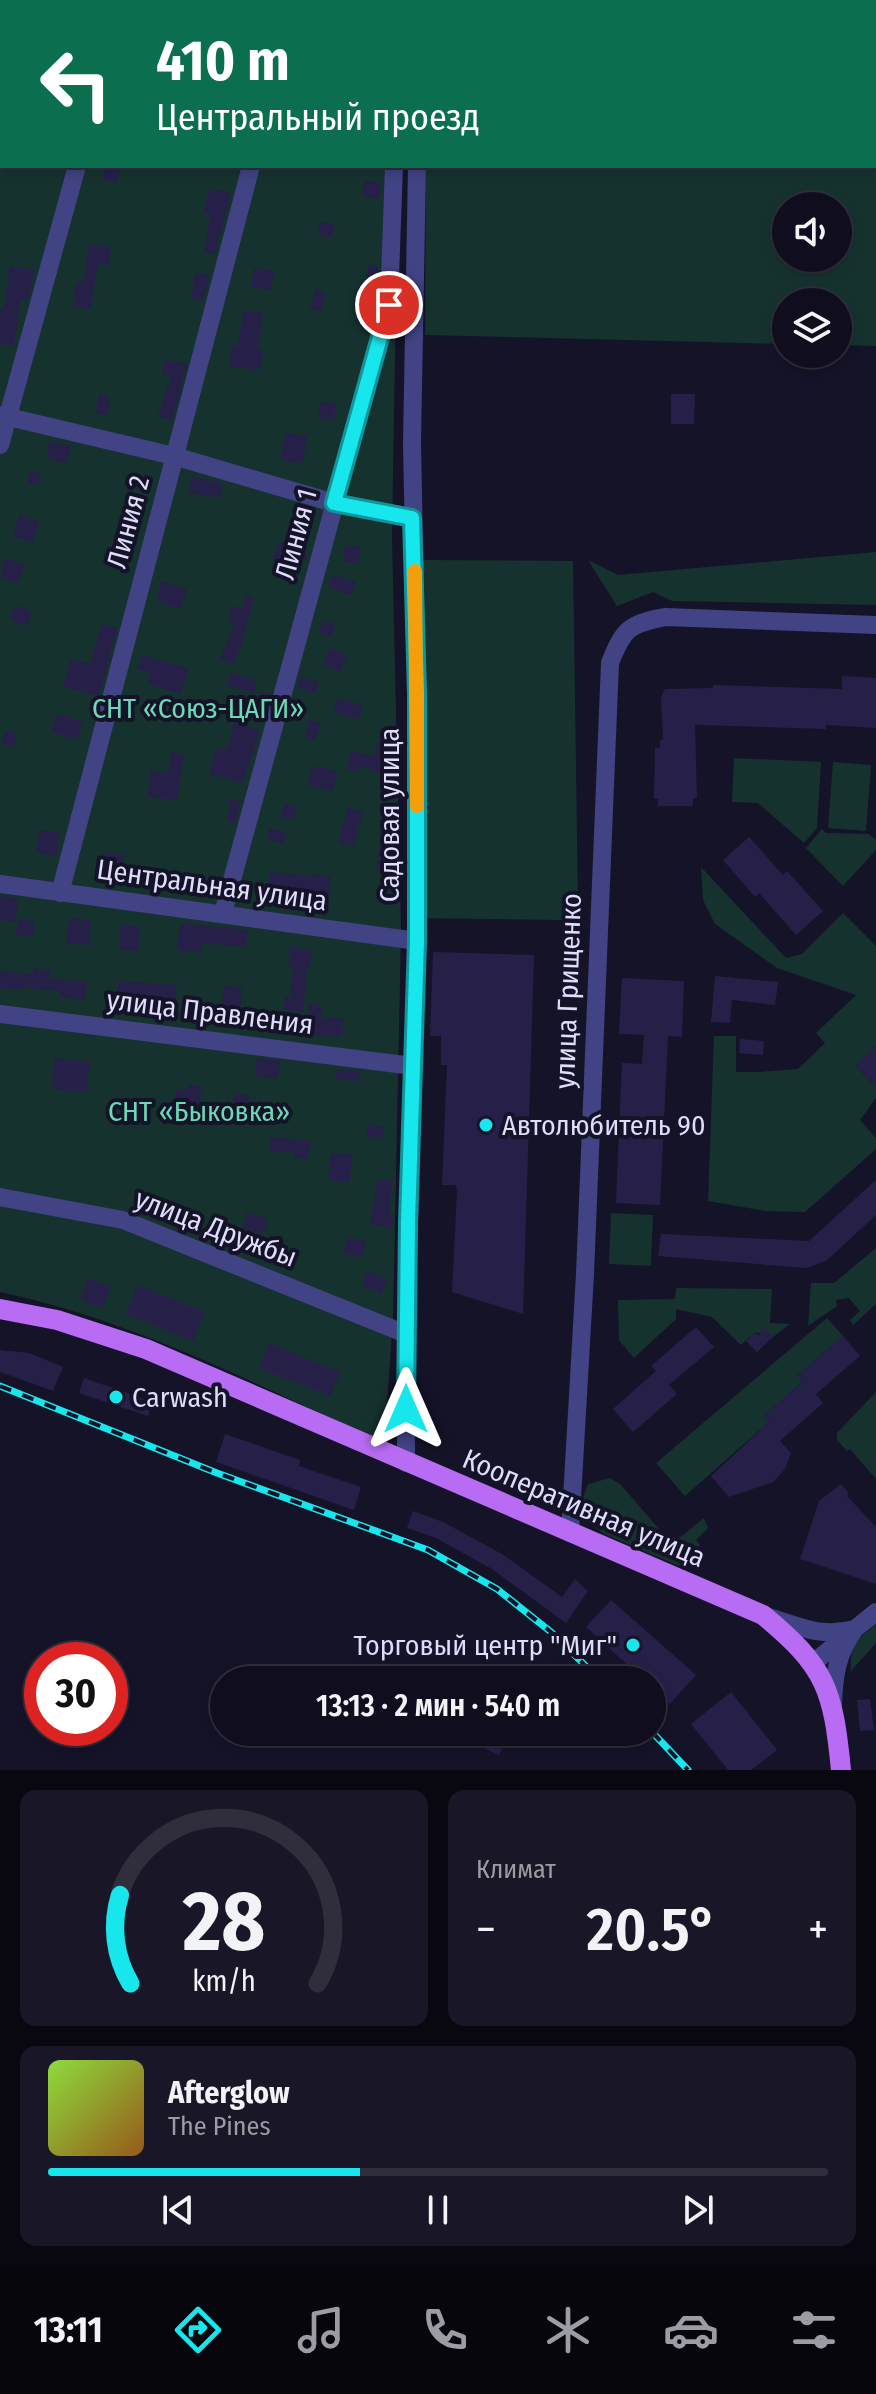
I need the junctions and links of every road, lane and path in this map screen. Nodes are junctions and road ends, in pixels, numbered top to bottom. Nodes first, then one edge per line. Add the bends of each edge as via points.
1 (76, 168) edge
2 (250, 168) edge
3 (394, 168) edge
4 (417, 168) edge
5 (4, 416) edge
6 (0, 445) edge
7 (174, 456) junction
8 (334, 503) junction
9 (412, 518) junction
10 (876, 625) edge
11 (0, 884) edge
12 (60, 893) junction
13 (223, 913) junction
14 (417, 941) junction
15 (0, 1014) edge
16 (413, 1066) junction
17 (0, 1197) edge
18 (0, 1309) edge
19 (406, 1334) junction
20 (406, 1463) junction
21 (570, 1533) junction
22 (876, 1612) edge
23 (763, 1615) junction
24 (855, 1629) junction
25 (813, 1663) junction
26 (833, 1712) junction
27 (841, 1770) edge

1 - 5 street
2 - 7 street, Линия 2
3 - 8 street, Линия 1 via 389,305
4 - 9 street, Садовая улица
5 - 6 street
5 - 7 street
7 - 8 street
7 - 12 street, Линия 2
8 - 9 street
8 - 13 street, Линия 1
9 - 14 street, Садовая улица
10 - 21 street, улица Грищенко via 666,617 629,627 610,663
11 - 12 street, Центральная улица
12 - 13 street, Центральная улица
13 - 14 street, Центральная улица
14 - 16 street, Садовая улица
15 - 16 street, улица Правления
16 - 19 street, Садовая улица
17 - 19 street, улица Дружбы via 123,1220
18 - 20 main road, Кооперативная улица via 57,1320 146,1349
19 - 20 street, Садовая улица
20 - 21 main road, Кооперативная улица
21 - 23 main road, Кооперативная улица
22 - 24 street
23 - 24 street via 819,1633
23 - 25 main road, Кооперативная улица
24 - 25 street
24 - 26 street via 837,1664
25 - 26 main road, Кооперативная улица
26 - 27 main road, Кооперативная улица

